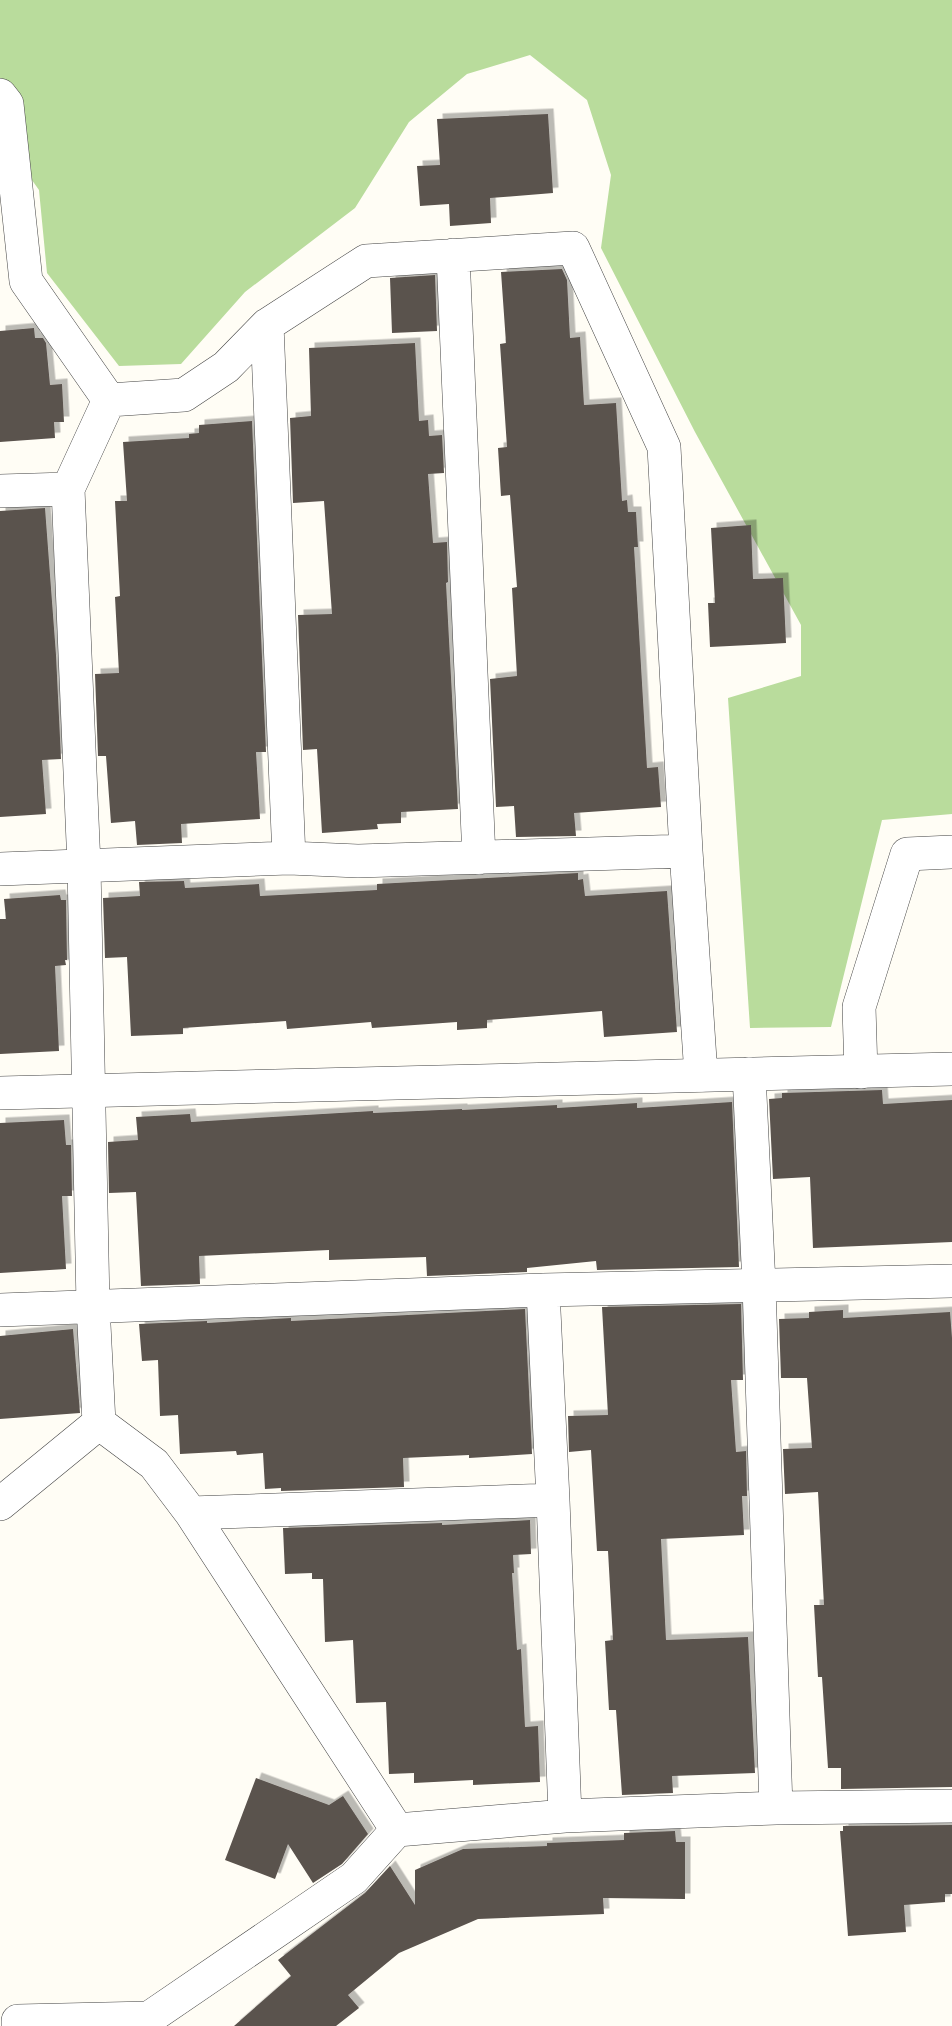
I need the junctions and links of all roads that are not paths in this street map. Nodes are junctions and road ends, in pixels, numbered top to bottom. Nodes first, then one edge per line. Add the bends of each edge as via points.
1 (0, 94) edge
2 (453, 255) junction
3 (13, 281) edge
4 (267, 325) junction
5 (109, 400) junction
6 (68, 489) junction
7 (0, 491) edge
8 (686, 851) junction
9 (952, 852) edge
10 (289, 858) junction
11 (479, 858) junction
12 (84, 866) junction
13 (0, 868) edge
14 (952, 1069) edge
15 (861, 1072) junction
16 (749, 1074) junction
17 (701, 1075) junction
18 (89, 1091) junction
19 (0, 1093) edge
20 (952, 1281) edge
21 (759, 1285) junction
22 (543, 1290) junction
23 (93, 1305) junction
24 (0, 1310) edge
25 (99, 1423) junction
26 (553, 1500) junction
27 (0, 1504) edge
28 (191, 1513) junction
29 (952, 1806) edge
30 (776, 1808) junction
31 (565, 1816) junction
32 (397, 1830) junction
33 (18, 2026) edge

1 - 3 street via 7,104
2 - 4 street via 366,261
2 - 8 street via 573,248 664,447
2 - 11 street
3 - 5 street
4 - 5 street via 226,368 184,394
4 - 10 street
5 - 6 street
6 - 7 street
6 - 12 street
8 - 11 street
8 - 17 street
9 - 15 street via 907,854 859,1007
10 - 11 street
10 - 12 street
12 - 13 street
12 - 18 street
14 - 15 street
15 - 16 street
16 - 17 street
16 - 21 street
17 - 18 street
18 - 19 street
18 - 23 street
20 - 21 street
21 - 22 street
21 - 30 street
22 - 23 street
22 - 26 street
23 - 24 street
23 - 25 street
25 - 27 street
25 - 28 street via 154,1464
26 - 28 street
26 - 31 street
28 - 32 street
29 - 30 street
30 - 31 street
31 - 32 street
32 - 33 street via 354,1878 149,2018 18,2021

